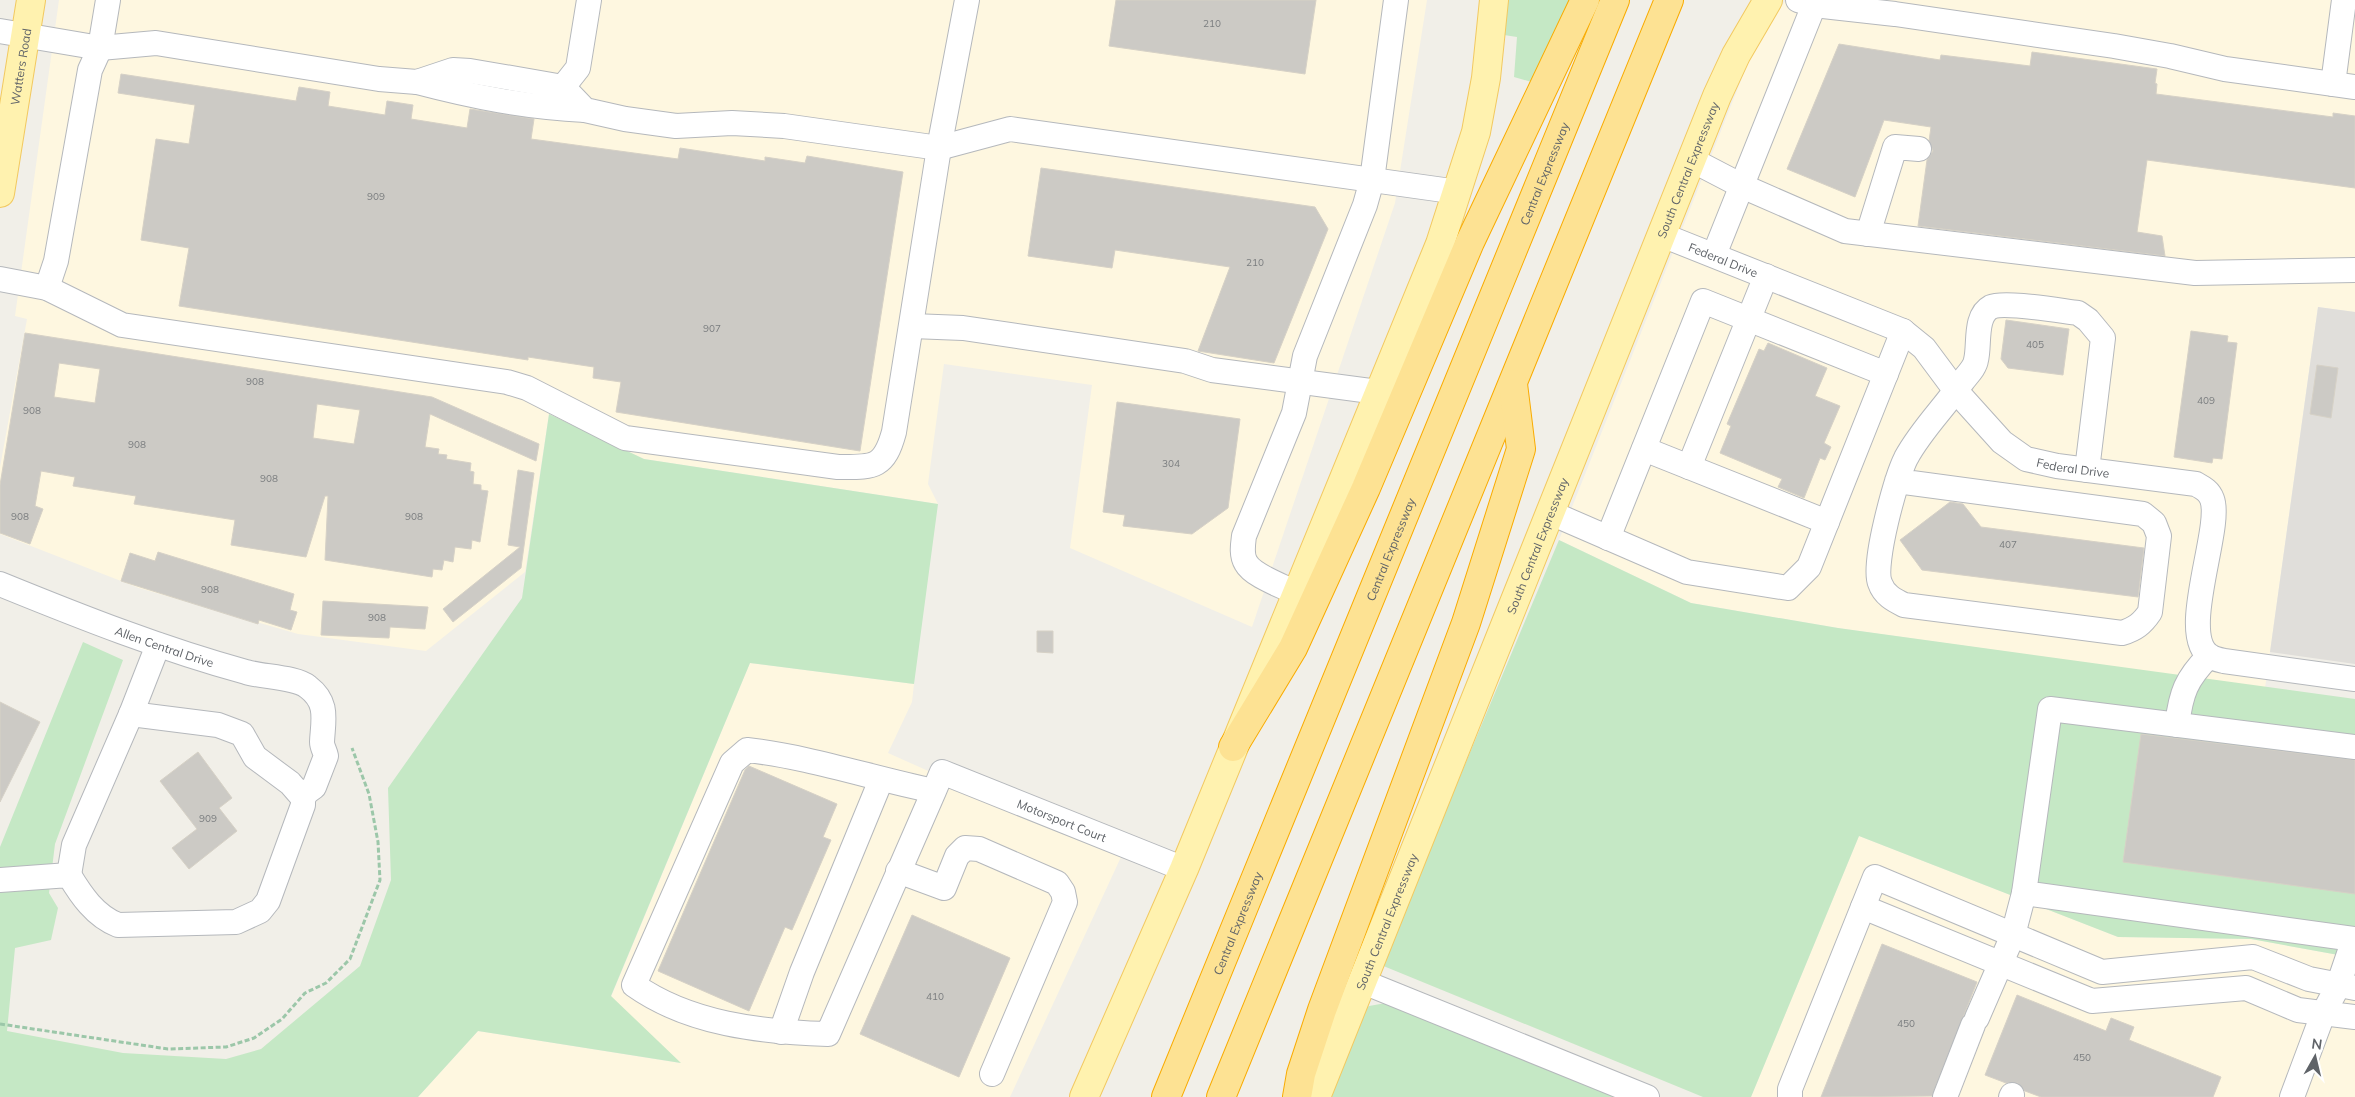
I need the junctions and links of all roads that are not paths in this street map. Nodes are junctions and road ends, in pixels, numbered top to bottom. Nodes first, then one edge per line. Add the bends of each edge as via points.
1 (31, 0) edge
2 (108, 0) edge
3 (589, 0) edge
4 (967, 0) edge
5 (1396, 0) edge
6 (1494, 0) edge
7 (1585, 0) edge
8 (1615, 0) edge
9 (1669, 0) edge
10 (1768, 0) edge
11 (2344, 0) edge
12 (1806, 3) edge
13 (13, 34) edge
14 (100, 48) junction
15 (417, 82) junction
16 (2344, 85) edge
17 (563, 87) junction
18 (584, 110) junction
19 (939, 148) junction
20 (1918, 150) dead end
21 (1692, 160) junction
22 (1372, 180) junction
23 (1742, 186) junction
24 (1458, 192) junction
25 (0, 193) edge
26 (1868, 234) junction
27 (1662, 235) junction
28 (1714, 255) junction
29 (2355, 270) edge
30 (1766, 276) junction
31 (0, 279) edge
32 (47, 288) junction
33 (1749, 320) junction
34 (912, 326) junction
35 (1904, 331) junction
36 (1886, 374) junction
37 (1300, 383) junction
38 (1513, 383) junction
39 (1956, 391) junction
40 (1378, 392) junction
41 (1644, 449) junction
42 (1689, 467) junction
43 (2087, 470) junction
44 (1897, 481) junction
45 (1551, 513) junction
46 (1827, 522) junction
47 (1608, 538) junction
48 (0, 584) edge
49 (1296, 593) junction
50 (158, 645) junction
51 (2209, 656) junction
52 (2355, 679) edge
53 (131, 714) junction
54 (2177, 725) junction
55 (1233, 747) junction
56 (2355, 747) edge
57 (881, 780) junction
58 (938, 781) junction
59 (305, 795) junction
60 (1184, 869) junction
61 (898, 871) junction
62 (69, 875) junction
63 (0, 880) edge
64 (2024, 893) junction
65 (1863, 907) junction
66 (2013, 935) junction
67 (2354, 939) edge
68 (2000, 964) junction
69 (1361, 981) junction
70 (2346, 987) edge
71 (2324, 1014) junction
72 (2355, 1018) edge
73 (781, 1032) junction
74 (992, 1074) dead end
75 (2297, 1095) edge
76 (1084, 1097) edge
77 (1166, 1097) edge
78 (1221, 1097) edge
79 (1297, 1097) edge
80 (1316, 1097) edge
81 (1647, 1097) edge
82 (1790, 1097) edge
83 (1944, 1097) edge

1 - 13 main road, Watters Road
2 - 14 street
3 - 17 street via 578,68
4 - 19 street
5 - 22 street
6 - 24 main road via 1486,78 1476,132
7 - 55 highway via 1470,242 1366,488 1293,648
8 - 77 highway, Central Expressway
9 - 38 highway
10 - 21 main road, South Central Expressway via 1736,55
11 - 16 street
12 - 16 street via 2114,46 2225,69
12 - 23 street
13 - 14 street
13 - 25 main road, Watters Road
14 - 15 street via 156,43 371,78
14 - 32 street via 90,70 56,262
15 - 17 street via 453,70
15 - 18 street via 472,97 536,107
17 - 18 street
18 - 19 street via 676,126 732,123 784,126
19 - 22 street via 1010,129
19 - 34 street
20 - 26 street via 1895,147
21 - 23 street
21 - 27 main road, South Central Expressway
22 - 24 street
22 - 37 street via 1305,356
23 - 26 street via 1845,231
23 - 28 street
24 - 40 main road via 1440,244
26 - 29 street via 2195,273
27 - 28 street, Federal Drive
27 - 45 main road, South Central Expressway
28 - 30 street, Federal Drive
30 - 33 street
30 - 35 street, Federal Drive
31 - 32 street
32 - 34 street via 122,325 507,382 527,388 625,438 838,467 862,467 878,462 888,453
33 - 36 street
33 - 41 street via 1703,301
33 - 42 street
34 - 37 street via 963,328 1185,361 1212,370
35 - 36 street
35 - 39 street, Federal Drive via 1924,348
36 - 46 street
37 - 40 street
37 - 49 street via 1294,413 1244,536 1242,549 1253,570
38 - 78 highway
38 - 79 highway via 1521,448 1466,623 1322,1010 1301,1074
39 - 43 street, Federal Drive via 2002,442 2026,459
39 - 43 street via 1976,362 1980,323 1992,307 2005,305 2078,313 2103,338
39 - 44 street via 1927,425
40 - 49 main road
41 - 42 street
41 - 47 street
42 - 46 street
43 - 51 street, Federal Drive via 2196,484 2207,490 2213,500 2214,516 2202,581 2198,628 2201,646
44 - 44 street via 1880,561 1879,582 1890,598 1904,605 2122,633 2134,630 2150,612 2159,536 2154,523 2143,514
45 - 47 street
45 - 69 main road, South Central Expressway
46 - 47 street via 1808,567 1788,588 1687,572
48 - 50 street, Allen Central Drive
49 - 55 main road
50 - 53 street
50 - 59 street, Allen Central Drive via 194,658 252,674 300,682 309,687 324,708 321,744 312,750 304,782
51 - 52 street via 2224,661
51 - 54 street via 2193,673 2184,691
53 - 59 street via 218,725 242,734 255,757
53 - 62 street via 74,845
54 - 56 street
54 - 64 street via 2050,710
55 - 60 main road
57 - 58 street, Motorsport Court
57 - 73 street via 802,972
57 - 73 street, Motorsport Court via 785,754 747,750 732,763 634,985 652,998 697,1017
58 - 60 street, Motorsport Court
58 - 61 street
59 - 62 street via 268,902 260,911 236,922 118,925 108,921 83,898
60 - 76 main road
61 - 73 street via 828,1034
61 - 74 street via 944,888 957,856 965,848 979,849 1057,883 1063,892 1065,902
62 - 63 street
64 - 66 street
64 - 67 street
65 - 66 street via 1874,877
65 - 68 street
65 - 82 street via 1790,1089
66 - 68 street
66 - 70 street via 2102,972 2253,957 2309,979
67 - 70 street
68 - 71 street via 2092,1001 2246,988 2298,1010
68 - 83 street
69 - 80 main road, South Central Expressway
69 - 81 street
70 - 71 street
71 - 72 street
71 - 75 street

